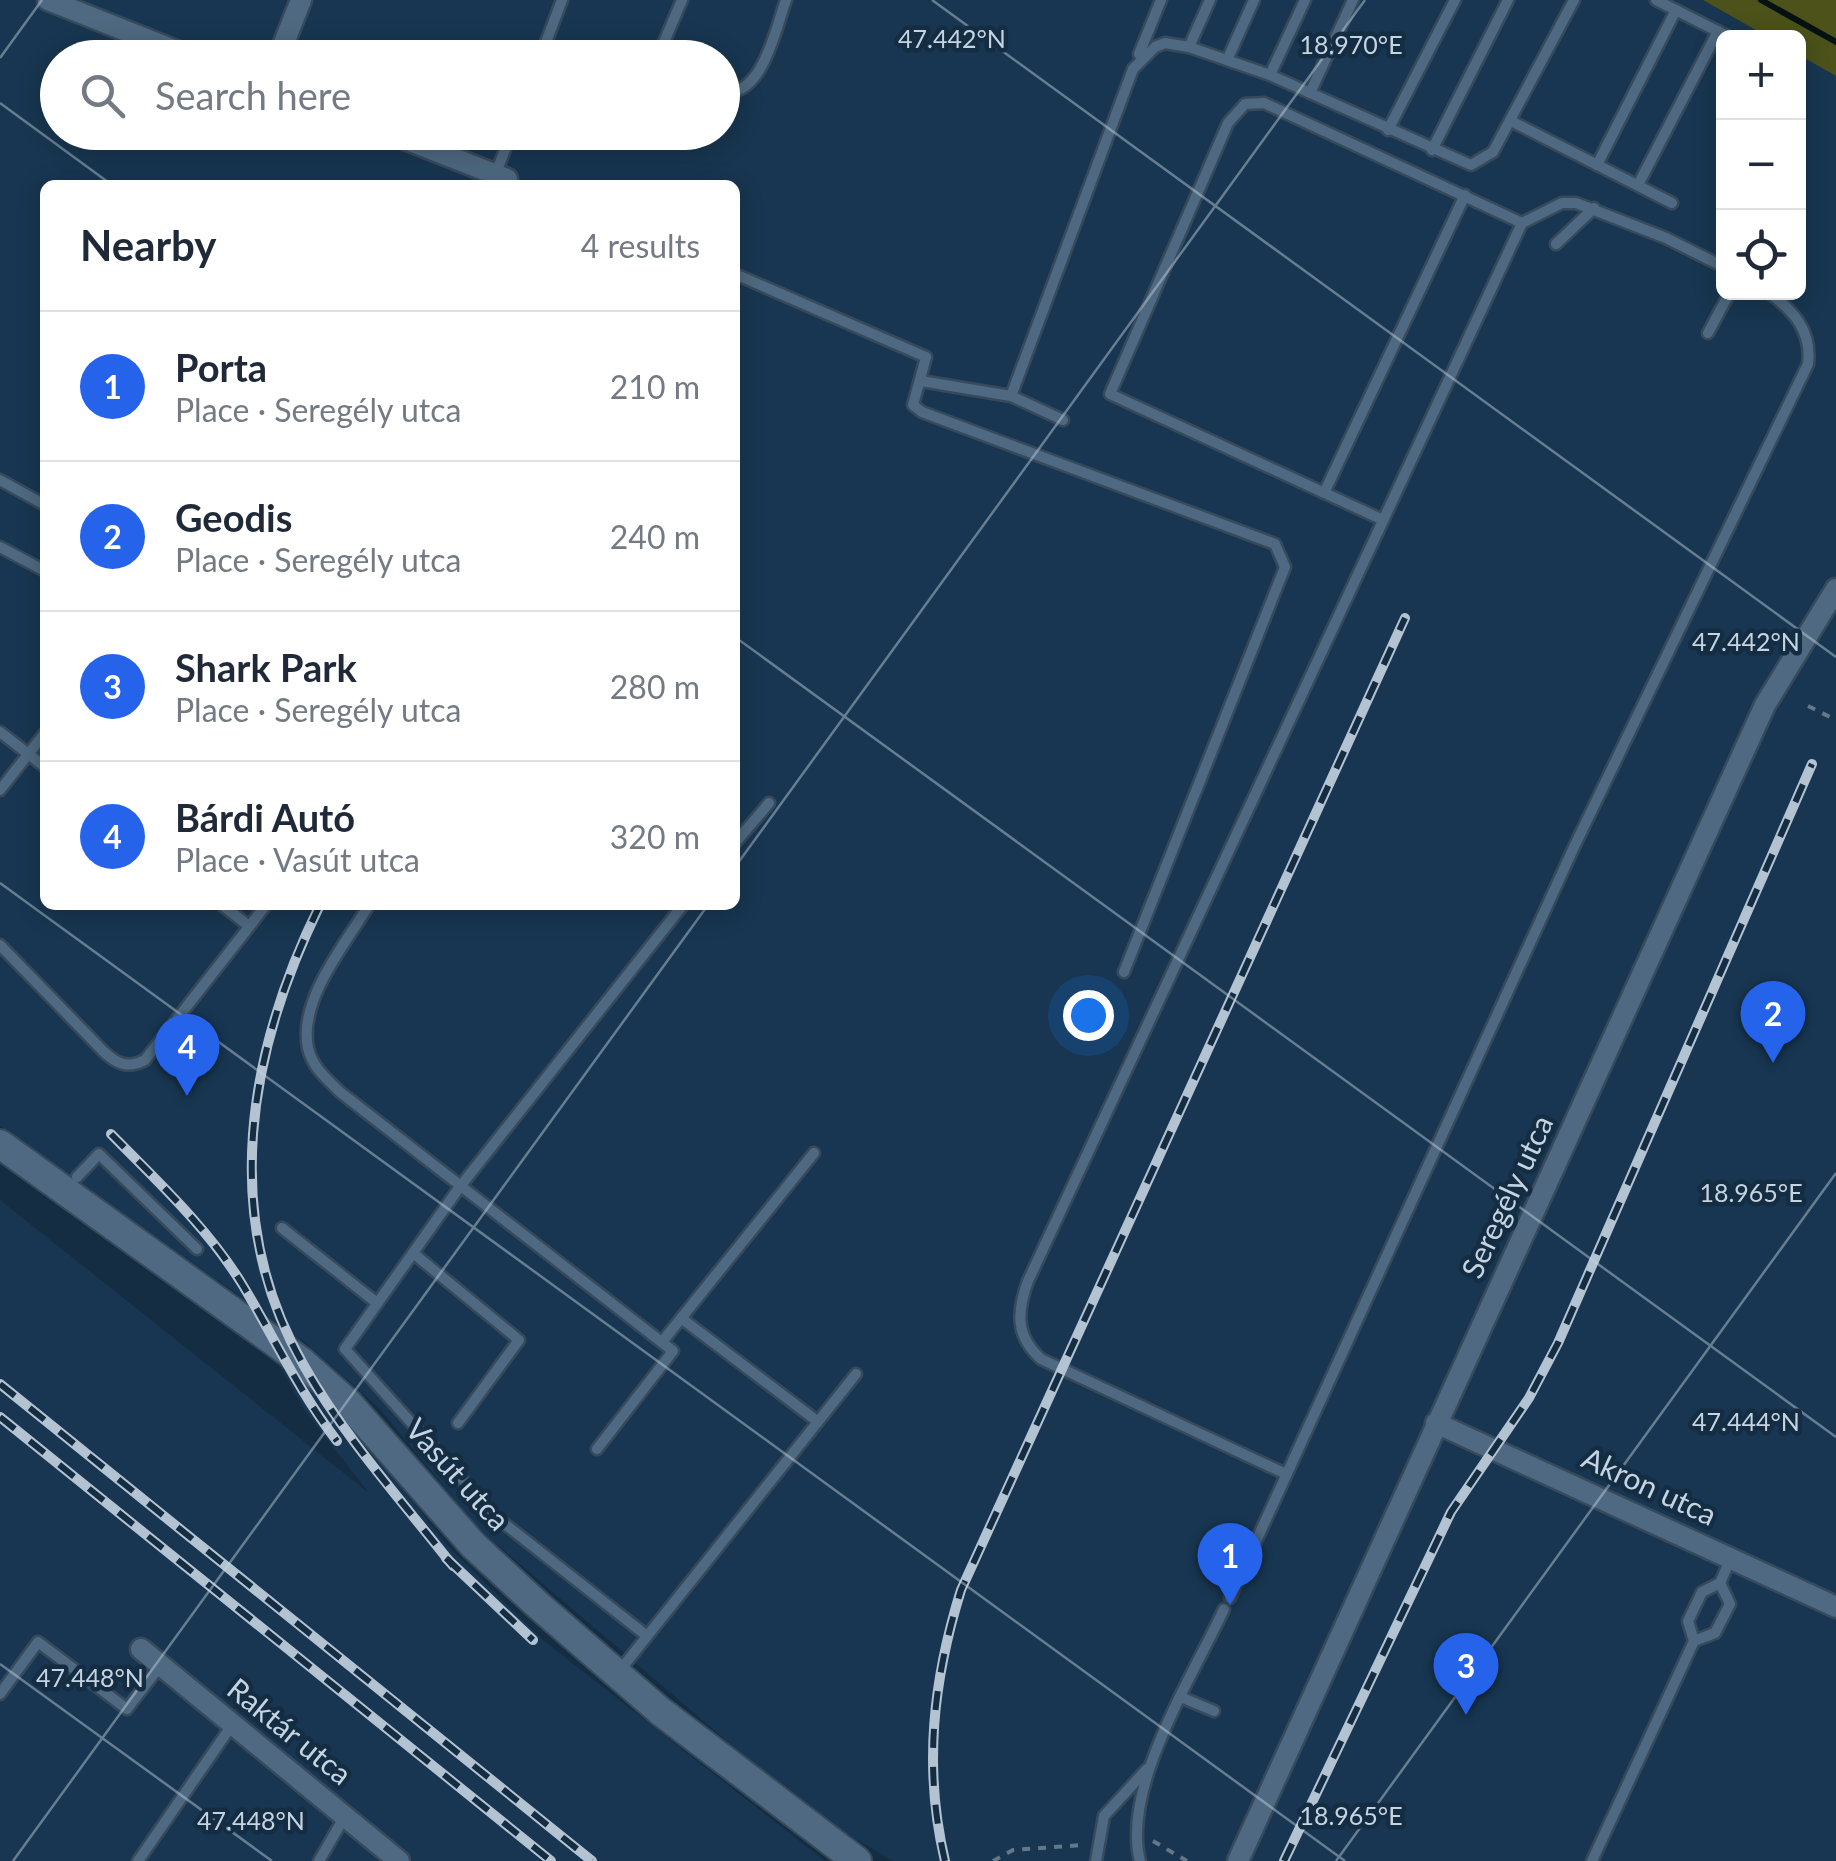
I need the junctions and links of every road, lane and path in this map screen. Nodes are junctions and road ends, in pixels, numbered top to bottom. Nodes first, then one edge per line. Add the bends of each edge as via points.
1 (48, 0) edge
2 (301, 0) edge
3 (562, 0) edge
4 (682, 0) edge
5 (786, 0) edge
6 (1162, 0) edge
7 (1210, 0) edge
8 (1254, 0) edge
9 (1305, 0) edge
10 (1353, 0) edge
11 (1455, 0) edge
12 (1508, 0) edge
13 (1574, 0) edge
14 (1656, 0) edge
15 (1676, 10) junction
16 (1716, 30) edge
17 (1716, 35) edge
18 (149, 40) edge
19 (285, 40) edge
20 (547, 40) edge
21 (665, 40) edge
22 (1189, 46) junction
23 (1228, 58) junction
24 (1132, 69) junction
25 (1270, 76) junction
26 (740, 90) edge
27 (1310, 92) junction
28 (1511, 121) junction
29 (1388, 130) junction
30 (431, 150) edge
31 (510, 150) edge
32 (1432, 150) junction
33 (1596, 164) junction
34 (507, 180) edge
35 (1638, 186) junction
36 (1465, 195) junction
37 (1672, 203) dead end
38 (1594, 208) junction
39 (1522, 223) junction
40 (1556, 244) dead end
41 (1716, 262) edge
42 (740, 276) edge
43 (1726, 300) edge
44 (1777, 300) edge
45 (1708, 334) dead end
46 (920, 380) junction
47 (1010, 396) junction
48 (1063, 420) dead end
49 (0, 480) edge
50 (1324, 492) junction
51 (40, 502) edge
52 (1382, 519) junction
53 (0, 547) edge
54 (40, 568) edge
55 (1836, 589) edge
56 (1808, 706) dead end
57 (1836, 720) edge
58 (0, 732) edge
59 (40, 739) edge
60 (28, 754) junction
61 (40, 763) edge
62 (0, 790) edge
63 (769, 803) dead end
64 (740, 838) edge
65 (228, 910) edge
66 (262, 910) edge
67 (366, 910) edge
68 (680, 910) edge
69 (249, 926) junction
70 (0, 945) edge
71 (1124, 972) dead end
72 (0, 1144) edge
73 (814, 1152) dead end
74 (77, 1177) dead end
75 (459, 1188) junction
76 (282, 1228) dead end
77 (197, 1249) dead end
78 (412, 1254) junction
79 (377, 1303) junction
80 (681, 1318) junction
81 (662, 1342) junction
82 (856, 1374) dead end
83 (817, 1421) junction
84 (458, 1422) dead end
85 (1436, 1423) junction
86 (597, 1448) dead end
87 (1286, 1474) junction
88 (1732, 1558) junction
89 (1720, 1583) junction
90 (1836, 1606) edge
91 (646, 1636) junction
92 (1694, 1640) junction
93 (142, 1650) dead end
94 (160, 1665) junction
95 (616, 1674) junction
96 (0, 1694) edge
97 (1183, 1698) junction
98 (1214, 1711) dead end
99 (232, 1724) junction
100 (1152, 1765) junction
101 (345, 1816) junction
102 (1246, 1836) junction
103 (138, 1861) edge
104 (319, 1861) edge
105 (399, 1861) edge
106 (857, 1861) edge
107 (1096, 1861) edge
108 (1140, 1861) edge
109 (1220, 1861) edge
110 (1238, 1861) edge
111 (1592, 1861) edge

1 - 18 street
2 - 19 street
3 - 20 lane
4 - 21 lane
5 - 26 lane via 752,82
6 - 24 lane
7 - 22 lane
8 - 23 lane
9 - 25 lane
10 - 27 lane
11 - 29 lane
12 - 32 lane
13 - 28 lane
14 - 15 lane
15 - 16 lane
15 - 33 lane
17 - 35 lane
22 - 23 lane
22 - 24 lane via 1154,47
23 - 25 lane
24 - 47 lane
25 - 27 lane
27 - 29 lane
28 - 32 lane via 1480,162 1462,165
28 - 33 lane
29 - 32 lane
30 - 34 street
31 - 34 lane
33 - 35 lane
35 - 37 lane
36 - 39 lane
36 - 50 lane
36 - 50 lane via 1264,103 1246,104 1228,124 1110,394
38 - 39 lane via 1562,203
38 - 40 lane
38 - 41 lane
39 - 52 lane
42 - 46 lane via 926,357
43 - 45 lane
44 - 87 lane via 1808,337 1808,364 1566,864
46 - 47 lane
46 - 71 lane via 913,405 922,412 1274,544 1285,567
47 - 48 lane
49 - 51 lane
50 - 52 lane
52 - 87 lane via 1020,1302 1023,1336 1041,1359
53 - 54 lane
55 - 85 street, Seregély utca via 1765,706
56 - 57 path
58 - 60 lane
59 - 60 lane
60 - 61 lane
60 - 62 lane
63 - 64 lane
65 - 69 lane
66 - 69 lane
67 - 75 lane via 314,1004 308,1049 340,1092
68 - 75 lane
69 - 70 lane via 145,1060 130,1066 104,1052
72 - 95 street, Vasút utca via 301,1362 349,1404 474,1545
73 - 80 lane
74 - 77 lane via 98,1154
75 - 78 lane
75 - 81 lane
76 - 79 lane
78 - 79 lane
78 - 84 lane via 520,1340
79 - 91 lane via 345,1348 496,1517
80 - 81 lane
80 - 83 lane
81 - 86 lane via 673,1351
82 - 83 lane
83 - 91 lane
85 - 88 street, Akron utca
85 - 102 street, Seregély utca
87 - 97 lane
88 - 89 lane
88 - 90 street, Akron utca
89 - 92 lane via 1702,1592 1688,1622
89 - 92 lane via 1730,1604 1715,1633
91 - 95 lane
92 - 111 lane
93 - 94 street, Raktár utca
94 - 96 lane via 127,1709 38,1642
94 - 99 street, Raktár utca
95 - 106 street, Vasút utca
97 - 98 lane
97 - 100 lane
99 - 101 street, Raktár utca
99 - 103 lane
100 - 107 lane via 1104,1816
100 - 108 lane via 1134,1822
101 - 104 lane
101 - 105 street, Raktár utca
102 - 109 street, Seregély utca
102 - 110 street, Seregély utca

